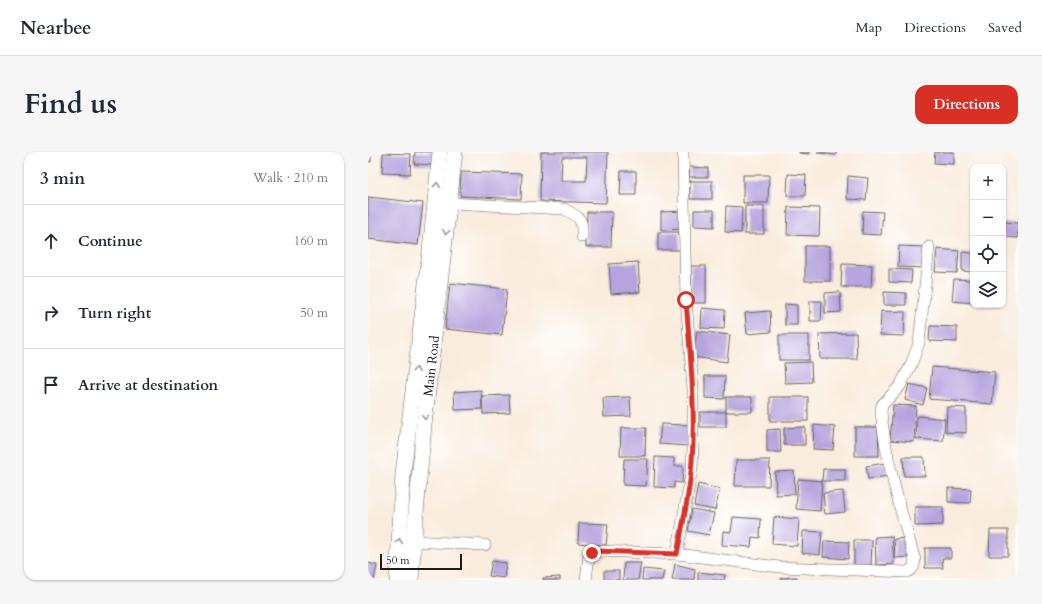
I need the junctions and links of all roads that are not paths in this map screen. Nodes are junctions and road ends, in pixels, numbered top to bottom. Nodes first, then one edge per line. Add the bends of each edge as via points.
1 (440, 152) edge
2 (455, 152) edge
3 (683, 152) edge
4 (450, 203) junction
5 (582, 237) dead end
6 (930, 247) dead end
7 (414, 541) junction
8 (485, 545) dead end
9 (677, 554) junction
10 (397, 580) edge
11 (411, 580) edge
12 (586, 580) edge

10 -> 1 main road, Main Road via 403,474
2 - 4 main road, Main Road
3 - 9 street via 686,300 693,447 692,468
4 - 5 street via 564,209 576,215 583,226
4 -> 7 main road, Main Road via 424,425
6 - 9 street via 919,343 900,386 882,405 881,412 899,502 915,560 914,566 907,572 779,567
7 - 8 street
7 - 11 main road, Main Road
9 - 12 street via 595,552 588,558

